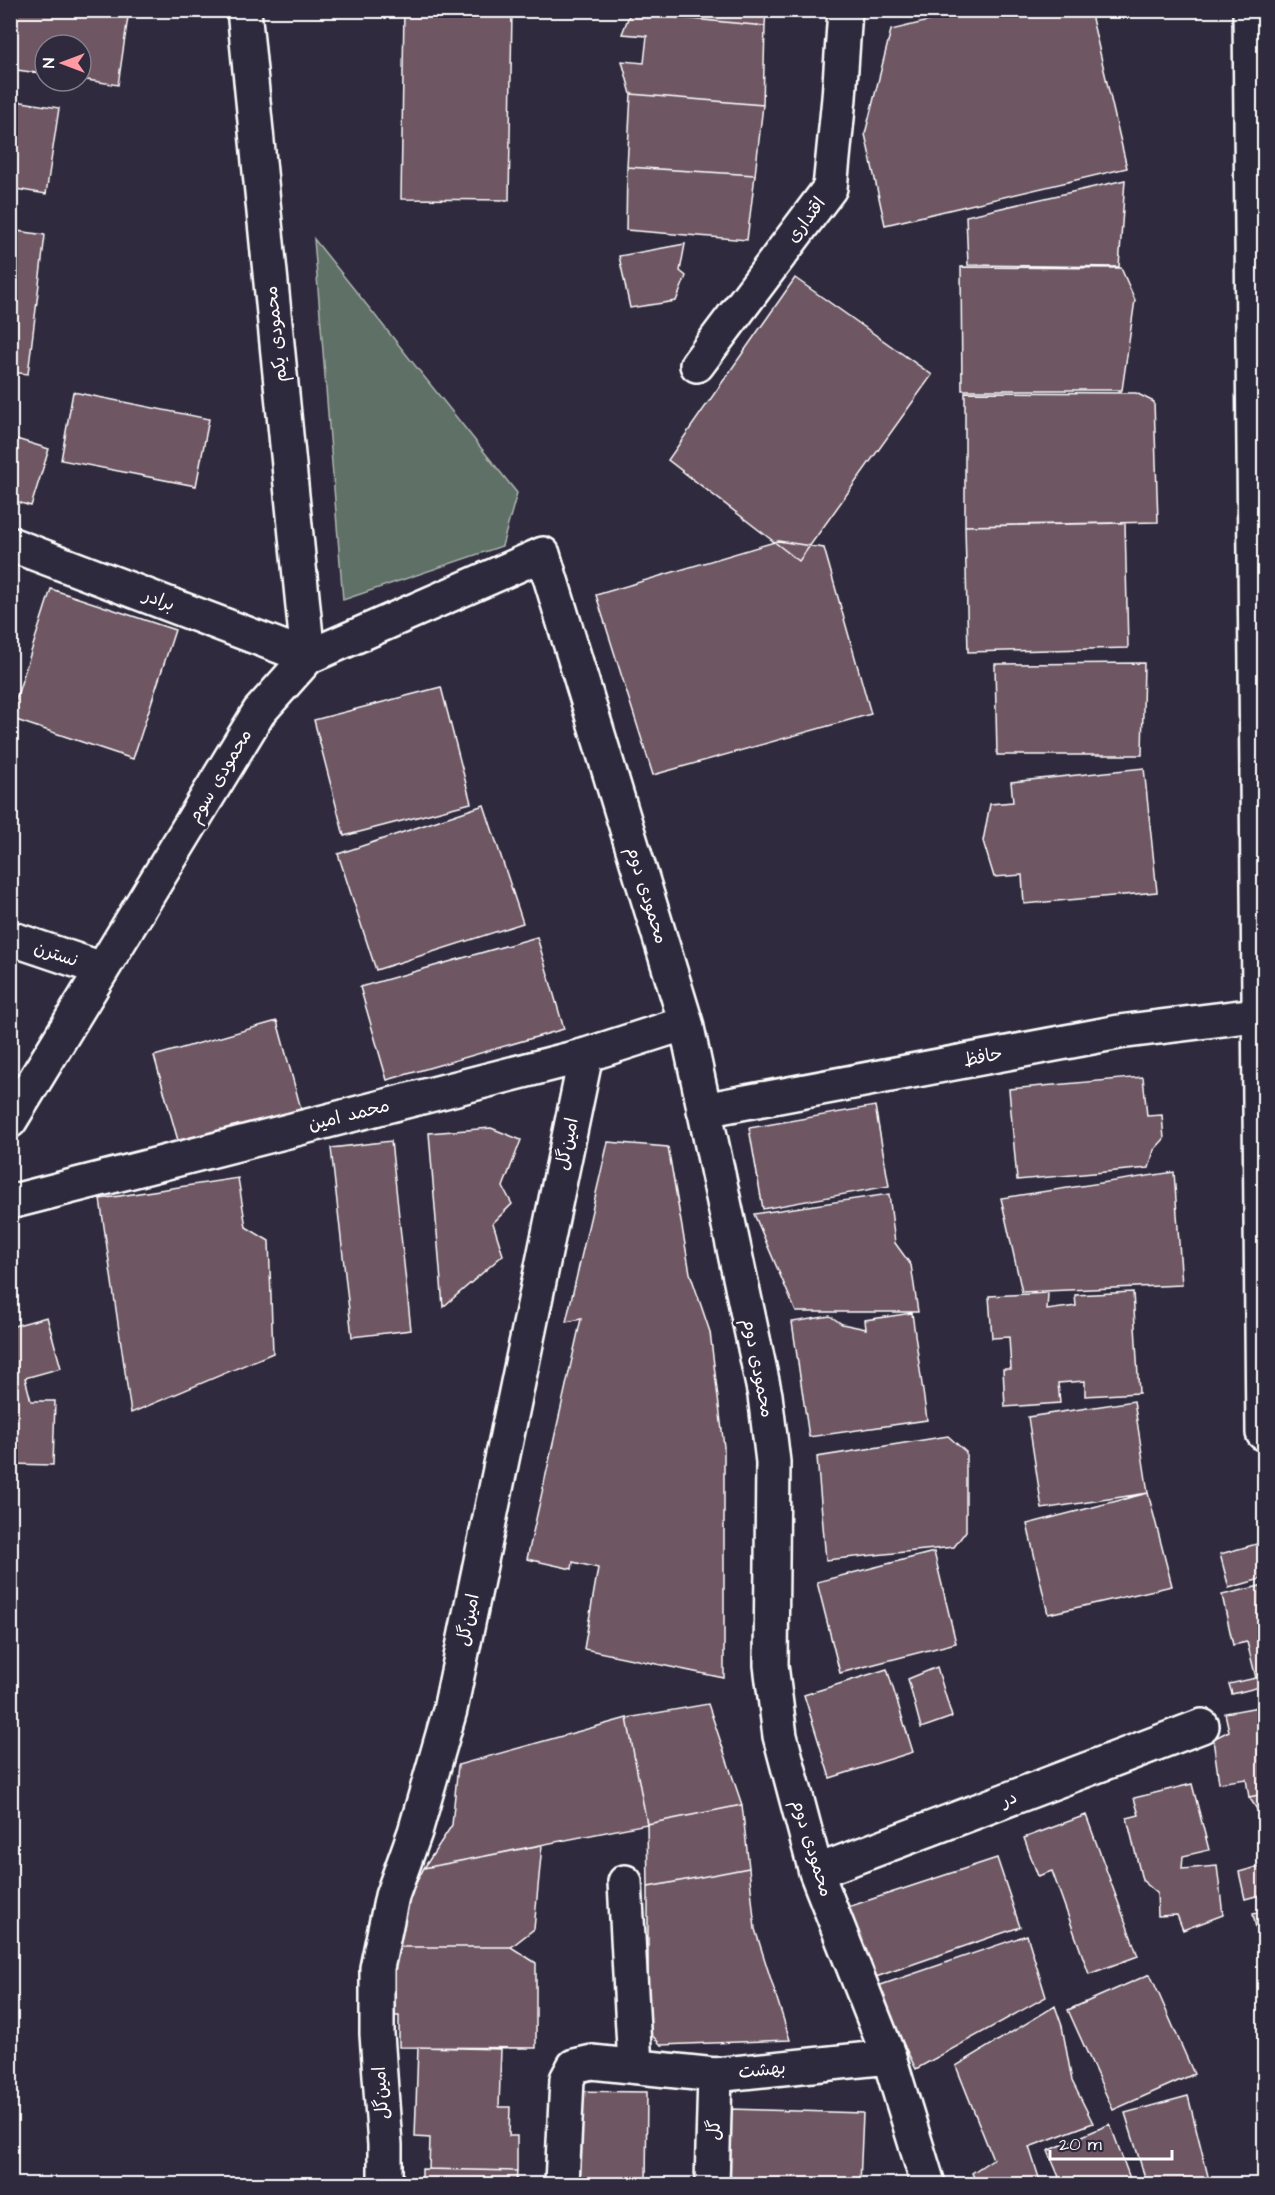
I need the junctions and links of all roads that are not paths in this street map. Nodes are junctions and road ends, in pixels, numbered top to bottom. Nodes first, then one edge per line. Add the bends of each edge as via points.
1 (244, 10) edge
2 (845, 10) edge
3 (1250, 10) edge
4 (697, 365) dead end
5 (10, 544) edge
6 (543, 554) joint
7 (308, 657) junction
8 (10, 938) edge
9 (102, 969) junction
10 (1262, 1014) edge
11 (686, 1023) junction
12 (586, 1054) junction
13 (704, 1110) junction
14 (10, 1121) edge
15 (10, 1202) edge
16 (1263, 1433) dead end
17 (1202, 1726) dead end
18 (816, 1872) junction
19 (625, 1882) dead end
20 (889, 2057) junction
21 (635, 2066) junction
22 (715, 2075) junction
23 (385, 2184) edge
24 (562, 2184) edge
25 (712, 2184) edge
26 (928, 2184) edge

1 - 7 street, محمودی یکم
2 - 4 street, اقتداری via 830,188
3 - 10 street
5 - 7 street, برادر
6 - 7 street, محمودی سوم
6 - 11 street, محمودی دوم
7 - 9 street, محمودی سوم via 259,712
8 - 9 street, نسترن
9 - 14 street, محمودی سوم
10 - 13 street, حافظ via 1119,1032
10 - 16 street
11 - 12 street, محمد امین
11 - 13 street, محمودی دوم
12 - 15 street, محمد امین
12 - 23 street, امین‌گل via 450,1710 392,1896 377,1968 376,2034
13 - 18 street, محمودی دوم via 765,1395 773,1462 771,1665 780,1736
17 - 18 street, در
18 - 20 street, محمودی دوم
19 - 21 street
20 - 22 street, بهشت
20 - 26 street, محمودی دوم
21 - 22 street, بهشت
21 - 24 street, بهشت via 592,2062 574,2066 567,2079
22 - 25 street, گل

